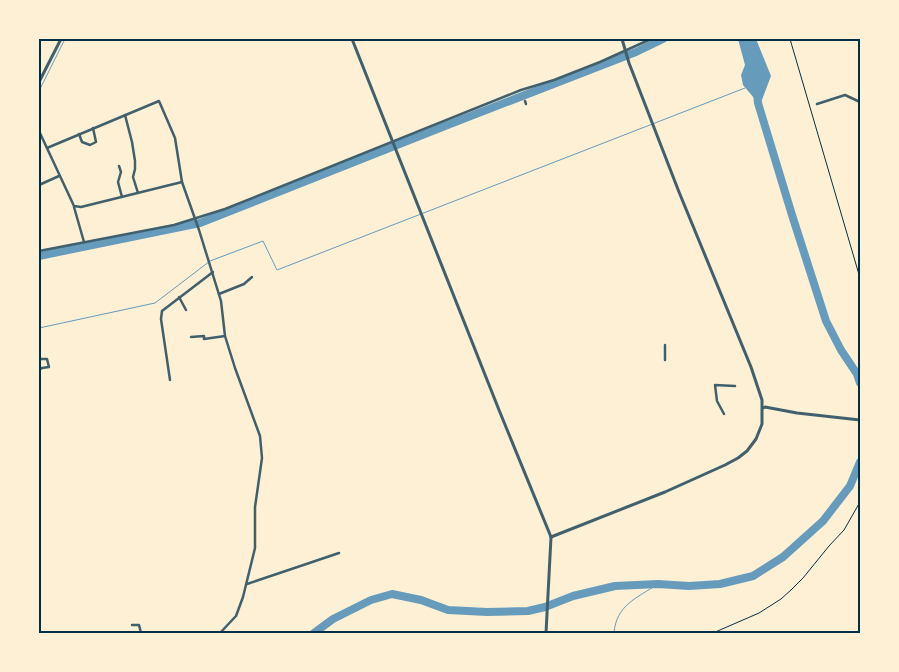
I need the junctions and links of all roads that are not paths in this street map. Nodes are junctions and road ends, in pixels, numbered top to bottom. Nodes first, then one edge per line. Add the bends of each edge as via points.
1 (61, 39) edge
2 (352, 39) edge
3 (622, 39) edge
4 (651, 39) edge
5 (625, 51) junction
6 (39, 82) edge
7 (860, 102) edge
8 (817, 104) dead end
9 (125, 115) junction
10 (93, 128) junction
11 (39, 131) edge
12 (79, 134) junction
13 (393, 141) junction
14 (47, 148) junction
15 (119, 166) dead end
16 (59, 176) junction
17 (182, 182) junction
18 (39, 185) edge
19 (138, 193) junction
20 (122, 197) junction
21 (74, 206) junction
22 (195, 219) junction
23 (84, 242) junction
24 (39, 251) edge
25 (212, 272) junction
26 (252, 277) dead end
27 (219, 294) junction
28 (179, 297) junction
29 (186, 310) dead end
30 (225, 336) junction
31 (191, 337) dead end
32 (665, 345) dead end
33 (39, 359) edge
34 (665, 360) dead end
35 (39, 370) edge
36 (170, 380) dead end
37 (735, 386) dead end
38 (763, 409) junction
39 (724, 414) dead end
40 (860, 420) edge
41 (552, 537) junction
42 (339, 553) dead end
43 (246, 584) junction
44 (132, 625) dead end
45 (140, 633) edge
46 (220, 633) edge
47 (546, 633) edge

1 - 6 street
2 - 13 street
3 - 5 street
4 - 5 street
5 - 13 street
5 - 38 street via 751,367
7 - 8 street via 845,95
9 - 10 street
9 - 17 street via 160,101 175,138
9 - 19 street via 136,161 133,177
10 - 12 street
10 - 12 street via 96,142 90,145 82,142
11 - 14 street
12 - 14 street
13 - 22 street
13 - 41 street
14 - 16 street
15 - 20 street via 118,182
16 - 18 street
16 - 21 street
17 - 19 street
17 - 22 street
19 - 20 street
20 - 21 street
21 - 23 street
22 - 23 street
22 - 25 street
23 - 24 street
25 - 27 street
25 - 28 street
26 - 27 street via 244,284
27 - 30 street
28 - 29 street
28 - 36 street via 162,311 161,319
30 - 31 street
30 - 43 street via 260,436 262,458 255,507 255,548
32 - 34 street
33 - 35 street via 47,359 49,367
37 - 39 street via 715,385 717,401
38 - 40 street
38 - 41 street via 756,439 738,458 665,492
41 - 47 street
42 - 43 street
43 - 46 street via 236,616
44 - 45 street via 139,625

